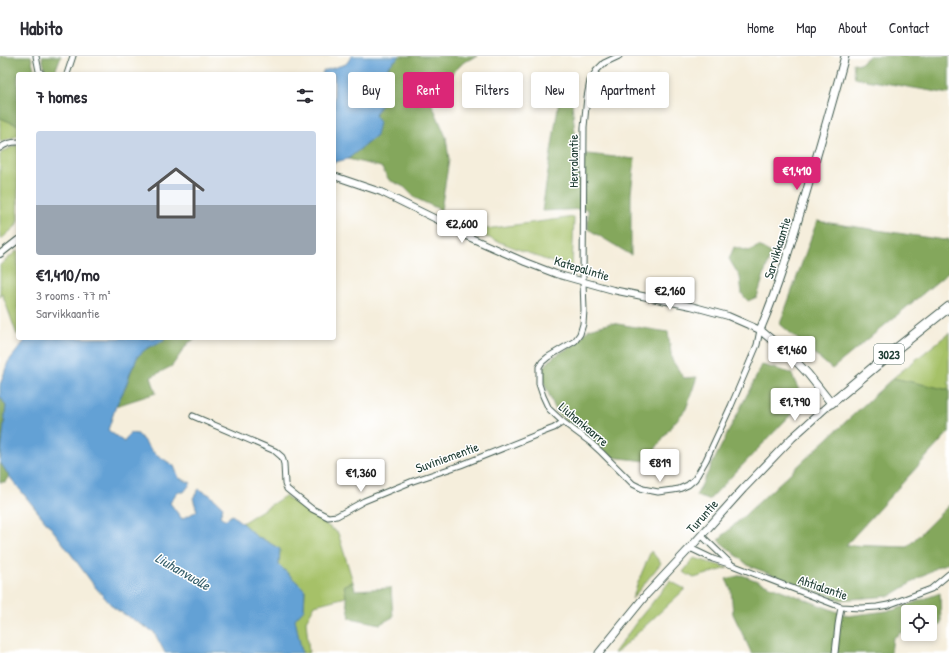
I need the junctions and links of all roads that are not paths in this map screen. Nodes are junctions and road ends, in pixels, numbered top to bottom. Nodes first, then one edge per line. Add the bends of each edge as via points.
1 (36, 56) edge
2 (73, 56) edge
3 (620, 56) edge
4 (845, 56) edge
5 (40, 72) edge
6 (68, 72) edge
7 (16, 142) edge
8 (0, 148) edge
9 (336, 176) edge
10 (16, 242) edge
11 (0, 254) edge
12 (583, 282) junction
13 (949, 308) edge
14 (760, 330) junction
15 (831, 403) junction
16 (194, 416) dead end
17 (563, 422) junction
18 (701, 535) junction
19 (690, 548) junction
20 (732, 565) junction
21 (949, 574) edge
22 (841, 607) junction
23 (599, 653) edge
24 (835, 653) edge

1 - 5 street
2 - 6 street
3 - 12 street, Herralantie via 604,63 596,71 590,81 587,97 584,127
4 - 14 main road, Sarvikkaantie via 790,247
7 - 8 street
9 - 12 street, Katepalintie via 381,192 462,234 525,262
10 - 11 street
12 - 14 street, Katepalintie via 728,316
12 - 17 street, Liuhankaarre via 584,310 580,334 575,341 548,357 539,367 539,384 543,396 549,409
13 - 15 highway, 3023
14 - 15 main road, Katepalintie via 791,356
14 - 17 street, Liuhankaarre via 757,346 706,460 695,479 688,485 658,492 633,484 595,447
15 - 18 main road, Turuntie via 774,456
16 - 17 street, Suviniementie via 275,451 282,457 287,489 312,509 328,517 337,516 371,498 461,465 554,428
18 - 19 main road, Turuntie
18 - 20 street, Ahtialantie
19 - 20 street, Ahtialantie
19 - 23 main road, Turuntie via 646,595
20 - 22 street, Ahtialantie
21 - 22 street, Ahtialantie via 931,589 888,605
22 - 24 street

